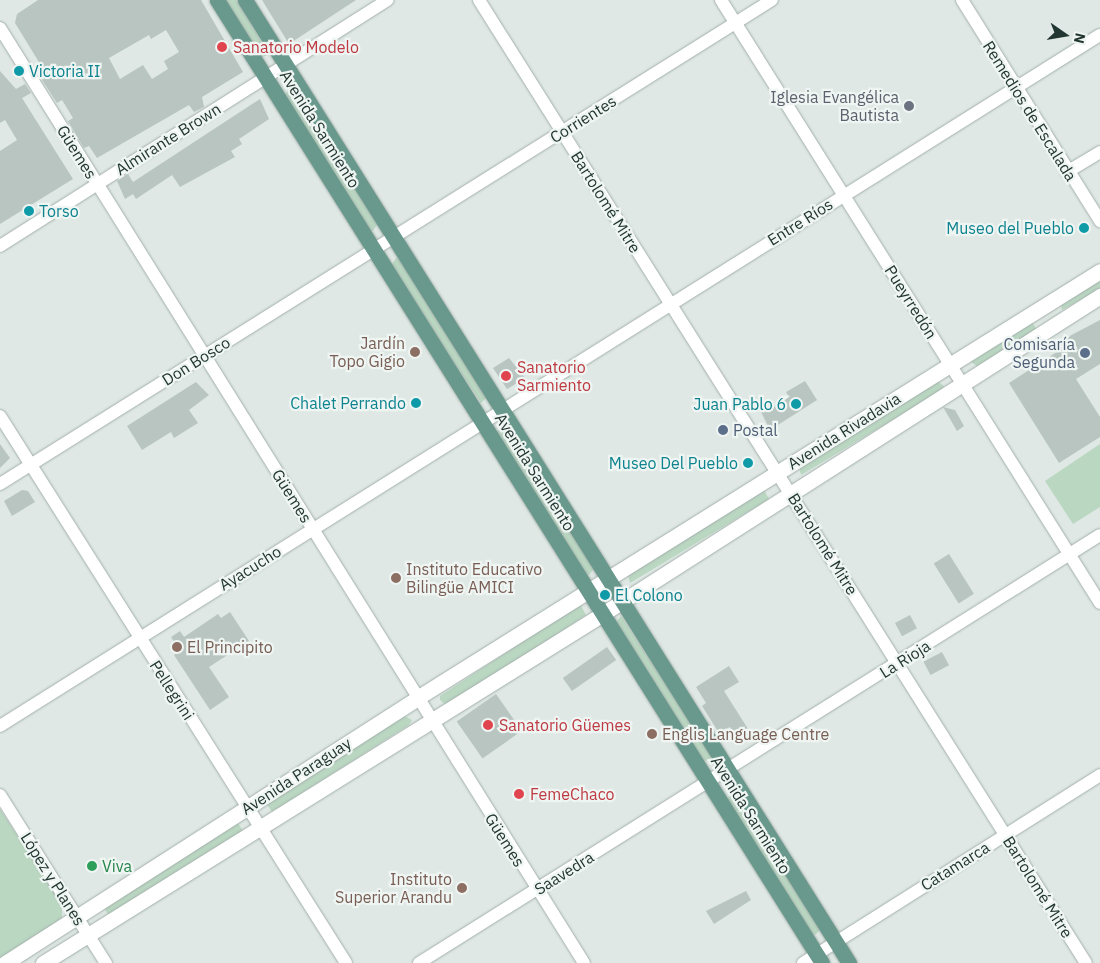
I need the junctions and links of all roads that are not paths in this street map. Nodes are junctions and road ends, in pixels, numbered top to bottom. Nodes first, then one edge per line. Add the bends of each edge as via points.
1 (217, 0) edge
2 (245, 0) edge
3 (387, 0) edge
4 (479, 0) edge
5 (721, 0) edge
6 (772, 0) edge
7 (962, 0) edge
8 (736, 23) junction
9 (0, 28) edge
10 (1100, 34) edge
11 (285, 66) junction
12 (266, 77) junction
13 (1016, 89) junction
14 (562, 132) junction
15 (1100, 152) edge
16 (1067, 172) junction
17 (97, 184) junction
18 (844, 196) junction
19 (1100, 221) edge
20 (393, 237) junction
21 (0, 246) edge
22 (374, 249) junction
23 (1100, 271) edge
24 (1100, 296) edge
25 (670, 303) junction
26 (1042, 307) junction
27 (1053, 326) junction
28 (203, 356) junction
29 (950, 365) junction
30 (962, 383) junction
31 (501, 411) junction
32 (0, 416) edge
33 (483, 423) junction
34 (31, 464) junction
35 (778, 472) junction
36 (0, 484) edge
37 (790, 492) junction
38 (313, 529) junction
39 (1100, 535) edge
40 (1069, 554) junction
41 (608, 579) junction
42 (589, 592) junction
43 (622, 601) junction
44 (1100, 604) edge
45 (603, 614) junction
46 (138, 637) junction
47 (899, 664) junction
48 (417, 698) junction
49 (431, 722) junction
50 (0, 726) edge
51 (727, 770) junction
52 (1100, 775) edge
53 (709, 781) junction
54 (0, 796) edge
55 (248, 808) junction
56 (261, 829) junction
57 (1005, 834) junction
58 (536, 890) junction
59 (78, 918) junction
60 (88, 935) junction
61 (836, 942) junction
62 (820, 959) edge
63 (5, 963) edge
64 (43, 963) edge
65 (106, 963) edge
66 (346, 963) edge
67 (419, 963) edge
68 (584, 963) edge
69 (803, 963) edge
70 (849, 963) edge
71 (1086, 963) edge

1 - 12 main road, Avenida Sarmiento
2 - 11 main road, Avenida Sarmiento
3 - 11 street, Almirante Brown
4 - 14 street, Bartolomé Mitre
5 - 8 street, Pueyrredón
6 - 8 street, Corrientes
7 - 13 street, Remedios de Escalada
8 - 14 street, Corrientes
8 - 18 street, Pueyrredón
9 - 17 street, Güemes
10 - 13 street, Entre Ríos
11 - 12 street, Almirante Brown
11 - 20 main road, Avenida Sarmiento
12 - 17 street, Almirante Brown
12 - 22 main road, Avenida Sarmiento
13 - 16 street, Remedios de Escalada
13 - 18 street, Entre Ríos
14 - 20 street, Corrientes
14 - 25 street, Bartolomé Mitre
15 - 16 street
16 - 19 street, Remedios de Escalada
17 - 21 street, Almirante Brown
17 - 28 street, Güemes
18 - 25 street, Entre Ríos
18 - 29 street, Pueyrredón
20 - 22 street, Don Bosco
20 - 31 main road, Avenida Sarmiento
22 - 28 street, Don Bosco
22 - 33 main road, Avenida Sarmiento
23 - 26 main road, Avenida Rivadavia
24 - 27 main road, Avenida Rivadavia
25 - 31 street, Entre Ríos
25 - 35 street, Bartolomé Mitre
26 - 27 main road
26 - 29 main road, Avenida Rivadavia
27 - 30 main road, Avenida Rivadavia
28 - 34 street, Don Bosco
28 - 38 street, Güemes
29 - 30 street, Pueyrredón
29 - 35 main road, Avenida Rivadavia
30 - 37 main road, Avenida Rivadavia
30 - 40 street, Pueyrredón
31 - 33 street, Ayacucho
31 - 41 main road, Avenida Sarmiento
32 - 34 street, Pellegrini
33 - 38 street, Ayacucho
33 - 42 main road, Avenida Sarmiento
34 - 36 street, Don Bosco
34 - 46 street, Pellegrini
35 - 37 street, Bartolomé Mitre
35 - 41 main road, Avenida Rivadavia
37 - 43 main road, Avenida Rivadavia
37 - 47 street, Bartolomé Mitre
38 - 46 street, Ayacucho
38 - 48 street, Güemes
39 - 40 street, La Rioja
40 - 44 street, Pueyrredón
40 - 47 street, La Rioja
41 - 42 main road, Avenida Rivadavia
41 - 43 main road, Avenida Sarmiento
42 - 45 main road, Avenida Sarmiento
42 - 48 main road, Avenida Paraguay
43 - 45 main road, Avenida Rivadavia
43 - 51 main road, Avenida Sarmiento
45 - 49 main road, Avenida Paraguay
45 - 53 main road, Avenida Sarmiento
46 - 50 street, Ayacucho
46 - 55 street, Pellegrini
47 - 51 street, La Rioja
47 - 57 street, Bartolomé Mitre
48 - 49 street, Güemes
48 - 55 main road, Avenida Paraguay
49 - 56 main road, Avenida Paraguay
49 - 58 street, Güemes
51 - 53 street, La Rioja
51 - 61 main road, Avenida Sarmiento
52 - 57 street, Catamarca
53 - 58 street, Saavedra
53 - 62 main road, Avenida Sarmiento
54 - 59 street, López y Planes
55 - 56 street, Pellegrini
55 - 59 main road, Avenida Paraguay
56 - 60 main road, Avenida Paraguay
56 - 66 street, Pellegrini
57 - 61 street, Catamarca
57 - 71 street, Bartolomé Mitre
58 - 67 street, Saavedra
58 - 68 street, Güemes
59 - 60 street, López y Planes
59 - 63 main road, Avenida Paraguay
60 - 64 main road, Avenida Paraguay
60 - 65 street, López y Planes
61 - 62 street, Catamarca
61 - 70 main road, Avenida Sarmiento
62 - 69 street, Catamarca

